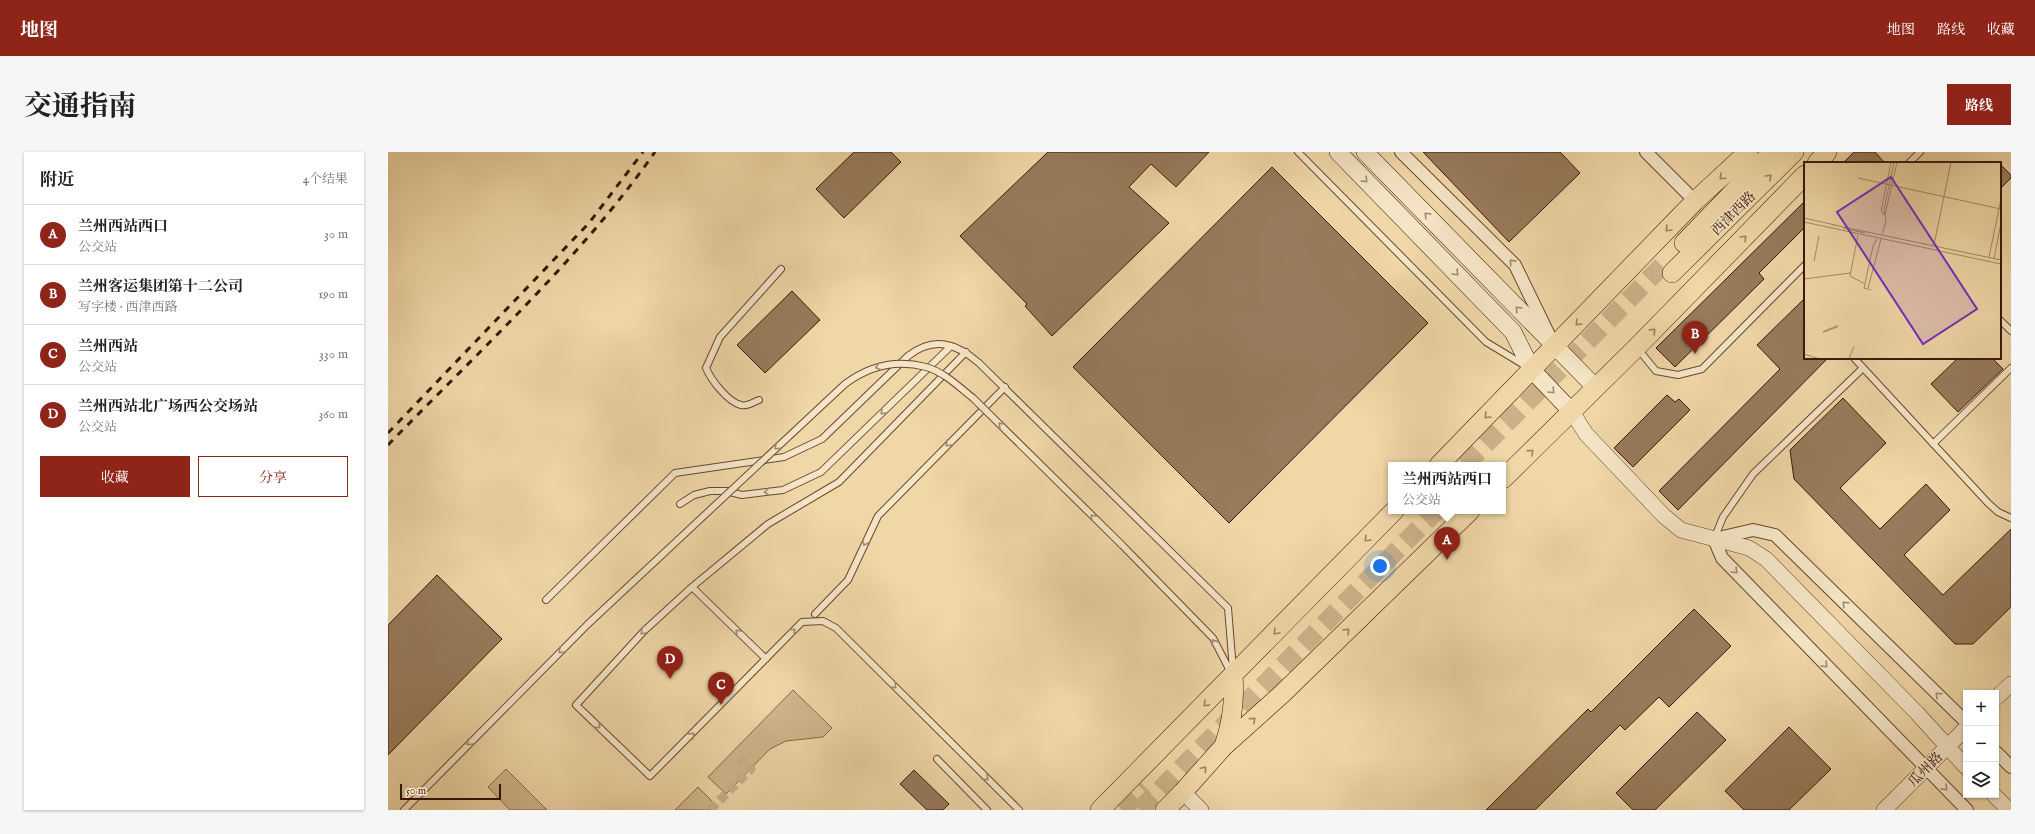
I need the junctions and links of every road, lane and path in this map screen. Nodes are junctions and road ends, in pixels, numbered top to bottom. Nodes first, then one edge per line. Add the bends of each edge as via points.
1 (1298, 152) edge
2 (1338, 152) edge
3 (1365, 152) edge
4 (1401, 152) edge
5 (1646, 152) edge
6 (1748, 152) edge
7 (1772, 152) edge
8 (1794, 152) edge
9 (1827, 152) edge
10 (1920, 152) edge
11 (1818, 162) edge
12 (1909, 162) edge
13 (1804, 176) edge
14 (1695, 201) junction
15 (1804, 266) edge
16 (781, 269) dead end
17 (2001, 321) edge
18 (2011, 331) edge
19 (951, 346) junction
20 (1555, 347) junction
21 (1637, 347) junction
22 (966, 352) junction
23 (1855, 359) edge
24 (1863, 368) junction
25 (2011, 368) edge
26 (1532, 370) junction
27 (1005, 387) junction
28 (1596, 388) junction
29 (759, 400) dead end
30 (1572, 412) junction
31 (1933, 444) junction
32 (1442, 462) edge
33 (1506, 476) edge
34 (680, 504) dead end
35 (1391, 514) edge
36 (1467, 514) edge
37 (2011, 518) edge
38 (1714, 539) junction
39 (692, 587) junction
40 (546, 600) dead end
41 (815, 614) dead end
42 (766, 659) junction
43 (1233, 676) junction
44 (2011, 684) edge
45 (1999, 695) edge
46 (1963, 719) edge
47 (1963, 731) edge
48 (1224, 746) junction
49 (1947, 748) junction
50 (1999, 755) edge
51 (937, 759) dead end
52 (1963, 764) edge
53 (2011, 767) edge
54 (1925, 769) junction
55 (1184, 792) junction
56 (1997, 798) edge
57 (404, 810) edge
58 (987, 810) edge
59 (1019, 810) edge
60 (1100, 810) edge
61 (1166, 810) edge
62 (1201, 810) edge
63 (1884, 810) edge
64 (1967, 810) edge
65 (2009, 810) edge

1 - 26 lane via 1486,342
2 -> 26 main road via 1513,332
20 -> 3 main road
20 -> 4 street via 1516,265
5 - 14 street
6 -> 14 main road
7 -> 8 main road, 西津西路 via 1667,270
9 - 11 main road
10 - 12 lane
21 -> 13 main road
14 -> 20 main road
15 - 21 lane via 1702,369 1678,375 1656,371
16 - 29 lane via 720,337 706,368 711,380 732,401 741,406
17 - 18 lane
19 - 22 lane
19 -> 34 lane via 821,472 783,490 742,495 710,491
19 - 40 lane via 939,344 917,349 822,439 784,457 675,473
20 - 26 main road
20 - 28 main road
21 - 28 main road
22 - 27 lane
22 - 39 lane via 838,482 768,524
23 - 24 lane
24 - 31 lane
24 - 38 lane via 1753,474 1723,517
25 - 31 lane
26 -> 30 main road
26 -> 32 main road
27 -> 41 lane via 878,516 848,580
27 - 43 lane via 1228,608
28 - 30 main road
33 -> 30 main road
30 - 38 street via 1586,434 1664,516 1681,530
31 - 37 lane via 1988,503 1998,512
35 -> 43 main road
48 -> 36 main road via 1282,694
46 -> 38 street via 1775,535 1753,530
38 - 49 street via 1749,548 1766,559 1917,713
38 -> 54 street via 1722,558
42 -> 39 lane
39 -> 42 lane via 644,631 576,705 650,776
42 -> 59 lane via 802,622 823,621 836,628
43 - 48 main road via 1232,719
43 -> 57 lane, bridge via 1213,638 973,398 947,378 927,368 907,364 883,365 861,372 845,384 588,624
43 -> 60 main road
44 - 45 street
47 - 49 street, 瓜州路
55 -> 48 main road
49 - 52 street
49 - 54 street, 瓜州路
50 - 53 street
51 - 58 lane
54 - 63 street, 瓜州路
54 -> 64 street
55 - 61 main road
55 - 62 street
56 - 65 street

